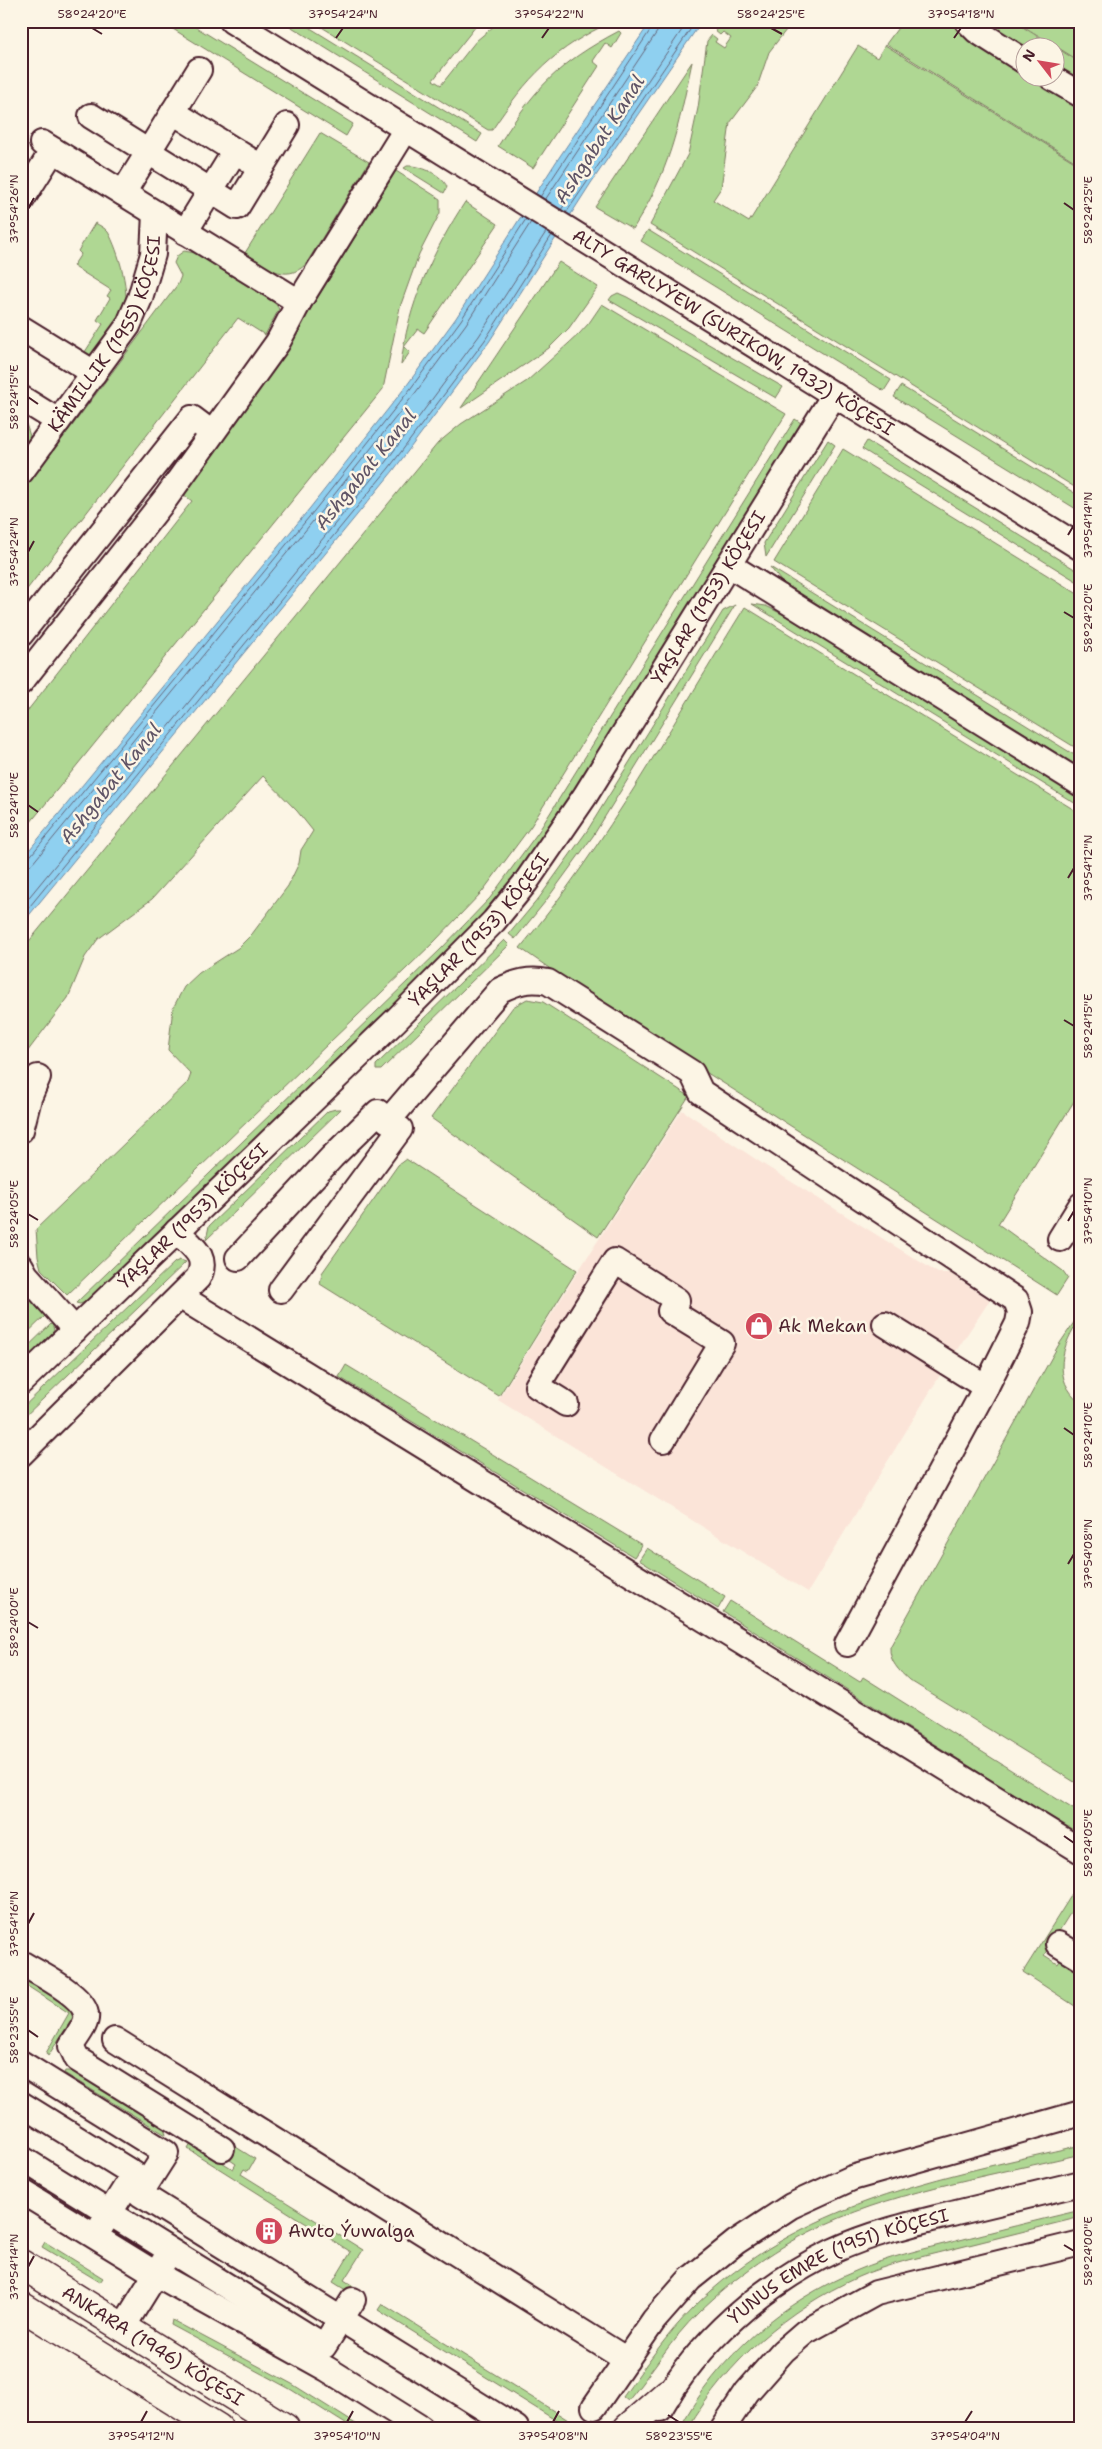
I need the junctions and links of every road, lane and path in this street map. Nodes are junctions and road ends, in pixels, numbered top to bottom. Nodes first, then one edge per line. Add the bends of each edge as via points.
1 (232, 21) edge
2 (967, 21) edge
3 (1014, 55) edge
4 (199, 70) dead end
5 (1064, 85) edge
6 (1081, 95) edge
7 (173, 112) junction
8 (91, 116) dead end
9 (288, 125) dead end
10 (406, 129) junction
11 (235, 151) junction
12 (149, 152) junction
13 (261, 167) junction
14 (211, 190) junction
15 (123, 193) junction
16 (21, 201) edge
17 (155, 213) junction
18 (185, 232) junction
19 (299, 302) junction
20 (21, 328) edge
21 (94, 373) junction
22 (834, 395) junction
23 (21, 398) edge
24 (58, 421) junction
25 (212, 433) junction
26 (21, 472) edge
27 (1081, 548) edge
28 (729, 565) junction
29 (21, 634) edge
30 (21, 682) edge
31 (1081, 784) edge
32 (38, 1077) dead end
33 (389, 1121) junction
34 (21, 1130) edge
35 (1081, 1205) edge
36 (177, 1231) junction
37 (1060, 1239) dead end
38 (238, 1258) dead end
39 (21, 1266) edge
40 (281, 1290) dead end
41 (181, 1297) junction
42 (885, 1324) dead end
43 (76, 1330) junction
44 (21, 1382) edge
45 (986, 1387) junction
46 (566, 1404) dead end
47 (663, 1440) dead end
48 (21, 1454) edge
49 (847, 1644) dead end
50 (1081, 1851) edge
51 (1058, 1944) dead end
52 (1081, 1958) edge
53 (21, 1963) edge
54 (115, 2040) dead end
55 (73, 2053) junction
56 (21, 2063) edge
57 (47, 2079) junction
58 (21, 2104) edge
59 (1081, 2113) edge
60 (183, 2125) junction
61 (222, 2149) dead end
62 (166, 2153) junction
63 (21, 2158) edge
64 (1081, 2182) edge
65 (21, 2191) edge
66 (110, 2212) junction
67 (187, 2224) junction
68 (95, 2236) junction
69 (1081, 2244) edge
70 (171, 2250) junction
71 (21, 2264) edge
72 (156, 2274) junction
73 (21, 2306) edge
74 (349, 2315) junction
75 (123, 2327) junction
76 (627, 2360) junction
77 (327, 2369) junction
78 (668, 2393) junction
79 (594, 2406) dead end
80 (209, 2425) edge
81 (285, 2428) edge
82 (421, 2428) edge
83 (516, 2428) edge
84 (628, 2428) edge
85 (649, 2428) edge
86 (662, 2428) edge
87 (723, 2428) edge

1 - 10 street, ALTY GARLYÝEW (SURIKOW, 1932) KÖÇESI
2 - 3 street
4 - 7 street
5 - 6 street
7 - 11 street
7 - 12 street
8 - 12 street
9 - 13 street
10 - 19 street
10 - 22 street, ALTY GARLYÝEW (SURIKOW, 1932) KÖÇESI
11 - 13 street
11 - 14 street
12 - 14 street
12 - 15 street
13 - 14 street via 237,206
14 - 18 street
15 - 16 street via 48,146
15 - 17 street
17 - 18 street
17 - 21 street, KÄMILLIK (1955) KÖÇESI via 153,254 140,298 128,326
18 - 19 street
19 - 25 street via 278,342
20 - 21 street
21 - 24 street, KÄMILLIK (1955) KÖÇESI
22 - 27 street, ALTY GARLYÝEW (SURIKOW, 1932) KÖÇESI
22 - 28 street, ÝAŞLAR (1953) KÖÇESI
23 - 24 street
24 - 26 street, KÄMILLIK (1955) KÖÇESI
25 - 29 street via 192,418
25 - 30 street via 166,498
28 - 31 street
28 - 36 street, ÝAŞLAR (1953) KÖÇESI via 565,827 494,921 422,995
32 - 34 street
33 - 38 street via 332,1157
33 - 40 street
33 - 45 street via 500,990 532,979 548,982 692,1072 701,1092 1016,1300 1020,1312 1018,1323
35 - 37 street
36 - 41 street via 199,1254 203,1268
36 - 43 street, ÝAŞLAR (1953) KÖÇESI
39 - 43 street
41 - 48 street
41 - 50 street
42 - 45 street
43 - 44 street, ÝAŞLAR (1953) KÖÇESI
45 - 49 street
46 - 47 street via 537,1386 615,1261 722,1343
51 - 52 street
53 - 55 street via 81,2003 86,2014 71,2046
54 - 76 street
55 - 57 street via 60,2061
55 - 60 street via 77,2059
56 - 57 street
57 - 62 street
58 - 66 street via 134,2174
59 - 76 street via 852,2178 790,2206 736,2242 690,2279 654,2320
60 - 61 street
60 - 62 street
62 - 67 street via 140,2194
63 - 66 street
64 - 78 street, ÝUNUS EMRE (1951) KÖÇESI via 925,2220 834,2251 786,2278 742,2311 696,2356
65 - 68 street
66 - 68 street
66 - 70 street
67 - 70 street
67 - 74 street
68 - 72 street
69 - 87 street via 876,2293 805,2332 783,2351 747,2392
70 - 72 street
70 - 74 street via 324,2346
71 - 75 main road, ANKARA (1946) KÖÇESI
72 - 75 street
72 - 77 street
73 - 80 main road, ANKARA (1946) KÖÇESI
74 - 77 street
74 - 83 street
75 - 81 main road, ANKARA (1946) KÖÇESI
76 - 79 street
77 - 82 street
78 - 84 main road
78 - 85 street, ÝUNUS EMRE (1951) KÖÇESI
78 - 86 main road

